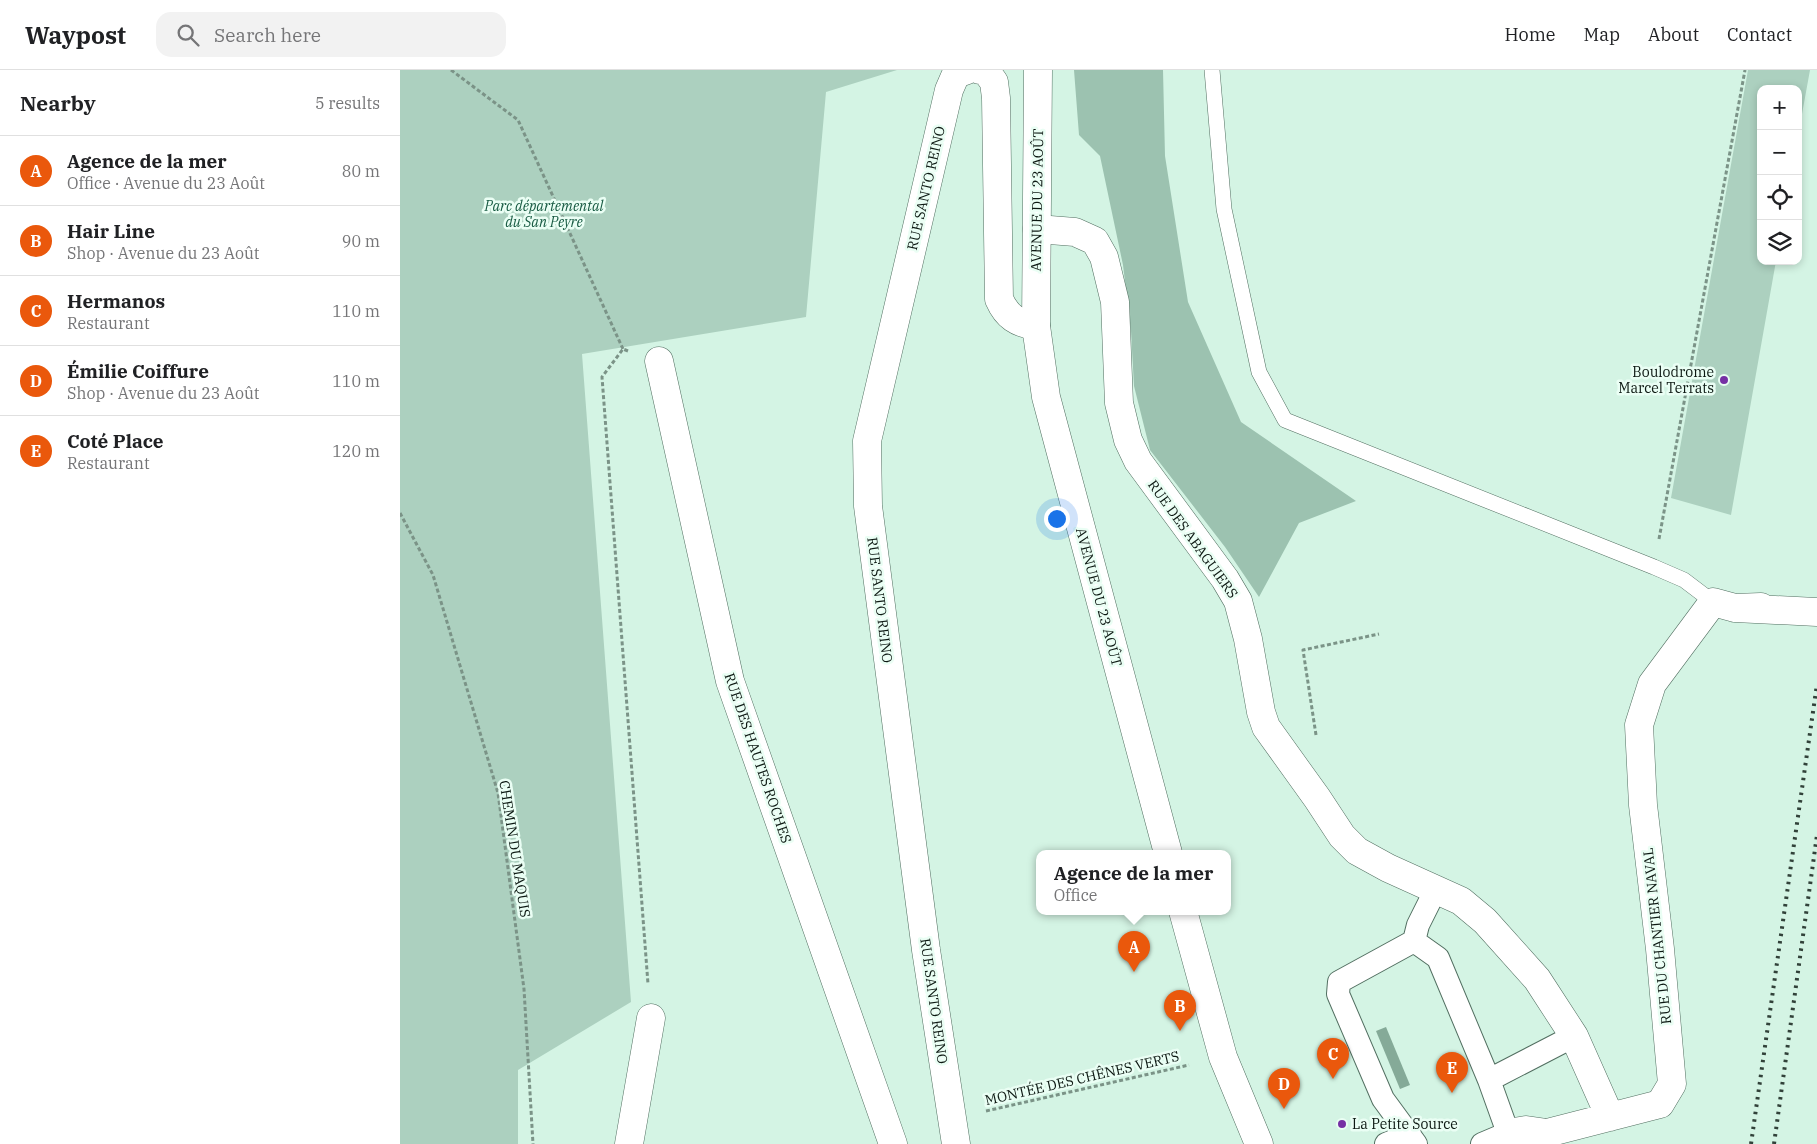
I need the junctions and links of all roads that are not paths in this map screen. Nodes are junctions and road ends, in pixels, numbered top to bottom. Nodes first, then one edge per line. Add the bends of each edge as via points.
1 (967, 70) edge
2 (980, 70) edge
3 (1038, 70) edge
4 (1212, 70) edge
5 (1037, 229) junction
6 (1036, 326) junction
7 (659, 361) road end
8 (1736, 606) junction
9 (1817, 612) edge
10 (1167, 850) edge
11 (1436, 889) junction
12 (1185, 915) edge
13 (1414, 941) junction
14 (651, 1018) road end
15 (1574, 1036) junction
16 (1489, 1080) junction
17 (1610, 1117) junction
18 (1508, 1133) junction
19 (1538, 1138) edge
20 (1413, 1139) edge
21 (629, 1144) edge
22 (893, 1144) edge
23 (956, 1144) edge
24 (1259, 1144) edge
25 (1386, 1144) edge
26 (1482, 1144) edge

1 - 23 street, RUE SANTO REINO via 956,74 949,90 866,441 868,506 926,950
2 - 6 street via 986,71 994,82 996,98 999,299 1015,321
3 - 5 street, AVENUE DU 23 AOÛT
4 - 8 lane via 1224,209 1260,372 1285,420 1654,567
5 - 6 street, AVENUE DU 23 AOÛT
5 - 11 street, RUE DES ABAGUIERS via 1075,232 1095,241 1104,257 1115,302 1119,403 1128,440 1138,462 1238,600 1266,727 1342,836 1357,852
6 - 10 street, AVENUE DU 23 AOÛT via 1046,397
7 - 22 street, RUE DES HAUTES ROCHES via 730,681
8 - 9 street
8 - 17 street, RUE DU CHANTIER NAVAL via 1652,684 1639,725 1643,805 1672,1084 1660,1104
11 - 13 street via 1418,925
11 - 15 street, RUE DES ABAGUIERS via 1461,901 1485,921 1537,979
12 - 24 street via 1223,1057
13 - 16 street via 1438,958
13 - 20 street via 1339,982 1338,994 1383,1099
14 - 21 street
15 - 16 street
15 - 17 street, RUE DES ABAGUIERS
16 - 18 street
17 - 19 street, RUE DU CHANTIER NAVAL
18 - 19 street, RUE DU CHANTIER NAVAL via 1526,1130
18 - 26 street, RUE DU CHANTIER NAVAL
20 - 25 street

